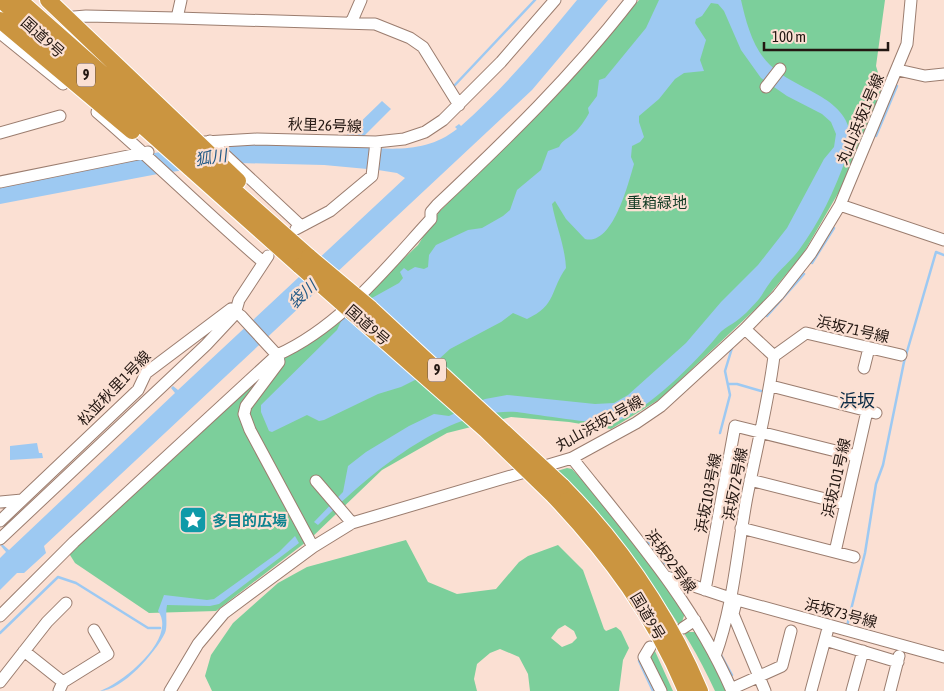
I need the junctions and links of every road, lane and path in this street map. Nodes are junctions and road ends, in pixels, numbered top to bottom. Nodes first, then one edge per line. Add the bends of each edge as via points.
1 (2, 0) edge
2 (19, 0) edge
3 (48, 0) edge
4 (181, 0) edge
5 (361, 0) edge
6 (555, 0) edge
7 (631, 0) edge
8 (911, 0) edge
9 (177, 18) junction
10 (0, 20) edge
11 (69, 21) junction
12 (351, 23) junction
13 (0, 28) edge
14 (0, 33) edge
15 (780, 70) dead end
16 (898, 70) junction
17 (944, 74) edge
18 (64, 76) junction
19 (766, 87) dead end
20 (458, 105) junction
21 (60, 116) dead end
22 (0, 133) edge
23 (376, 145) junction
24 (178, 148) junction
25 (203, 171) junction
26 (0, 182) edge
27 (840, 205) junction
28 (944, 240) edge
29 (304, 261) junction
30 (238, 315) junction
31 (745, 329) junction
32 (869, 348) junction
33 (276, 353) junction
34 (774, 356) junction
35 (901, 356) dead end
36 (864, 368) dead end
37 (771, 386) junction
38 (760, 432) junction
39 (856, 456) junction
40 (572, 458) junction
41 (750, 480) junction
42 (316, 481) dead end
43 (22, 500) junction
44 (0, 502) edge
45 (845, 504) junction
46 (0, 520) edge
47 (352, 523) junction
48 (742, 528) junction
49 (0, 539) edge
50 (313, 546) junction
51 (835, 552) junction
52 (854, 557) dead end
53 (667, 577) junction
54 (640, 590) junction
55 (705, 590) junction
56 (732, 602) junction
57 (66, 603) dead end
58 (0, 616) edge
59 (695, 620) junction
60 (683, 628) dead end
61 (94, 630) dead end
62 (791, 631) dead end
63 (650, 647) dead end
64 (24, 650) junction
65 (901, 650) dead end
66 (863, 651) junction
67 (715, 656) junction
68 (944, 657) edge
69 (898, 662) junction
70 (759, 677) junction
71 (0, 682) edge
72 (61, 687) edge
73 (731, 690) edge
74 (170, 691) edge
75 (661, 691) edge
76 (678, 691) edge
77 (686, 691) edge
78 (700, 691) edge
79 (710, 691) edge
80 (765, 691) edge
81 (811, 691) edge
82 (852, 691) edge
83 (890, 691) edge

1 - 24 highway, 国道9号 / 9
2 - 24 highway, 国道9号 / 9
3 - 11 highway
4 - 9 street
5 - 12 street
6 - 20 street
7 - 33 street via 596,46 541,105 437,205 431,212 431,219 365,289 339,314 300,343
8 - 16 street, 丸山浜坂1号線 via 907,44
9 - 11 street via 86,16
9 - 12 street
10 - 18 highway
11 - 24 highway
12 - 20 street via 375,24 394,30 423,47
13 - 18 highway
14 - 24 street
15 - 19 street
16 - 17 street via 925,76
16 - 27 street, 丸山浜坂1号線
18 - 24 highway
20 - 23 street via 425,132
21 - 22 street
23 - 24 street, 秋里26号線 via 266,139
23 - 25 street, 秋里26号線 via 372,176 330,211 298,227
24 - 25 highway, 国道9号 / 9
24 - 25 highway
24 - 25 street
24 - 26 street, 秋里26号線
25 - 29 highway, 国道9号 / 9
25 - 29 highway
25 - 30 street via 210,216 265,258 239,300
27 - 28 street
27 - 31 street, 丸山浜坂1号線 via 811,253 778,295
29 - 54 highway, 国道9号 / 9, bridge via 611,539
30 - 33 street
30 - 43 street, 松並秋里1号線 via 231,309 146,373 138,390
30 - 49 street
31 - 34 street
31 - 40 street, 丸山浜坂1号線 via 661,406
32 - 34 street, 浜坂71号線 via 806,333
32 - 35 street, 浜坂71号線
32 - 36 street
33 - 50 street via 279,362 246,406 244,414
33 - 58 street via 74,542
34 - 37 street, 浜坂72号線
37 - 38 street, 浜坂72号線
37 - 39 street, 浜坂101号線 via 871,412
38 - 39 street
38 - 41 street, 浜坂72号線
38 - 55 street, 浜坂103号線 via 735,426
39 - 45 street, 浜坂101号線
40 - 47 street, 丸山浜坂1号線
40 - 53 street, 浜坂92号線
41 - 45 street
41 - 48 street, 浜坂72号線
42 - 47 street
43 - 44 street
43 - 46 street, 松並秋里1号線
45 - 51 street, 浜坂101号線
47 - 50 street, 丸山浜坂1号線
48 - 51 street
48 - 56 street, 浜坂72号線
50 - 74 street, 丸山浜坂1号線 via 224,613 198,644
51 - 52 street
53 - 55 street, 浜坂73号線
53 - 59 street, 浜坂92号線
54 - 76 highway
54 - 77 highway, 国道9号 / 9
54 - 78 highway, 国道9号 / 9 via 677,641
54 - 79 highway via 681,637
55 - 56 street, 浜坂73号線
56 - 67 street, 浜坂72号線
56 - 68 street, 浜坂73号線
56 - 70 street via 733,614
57 - 64 street
59 - 60 street
59 - 67 street, 浜坂92号線
61 - 72 street via 108,654
62 - 70 street via 782,666
63 - 75 street via 644,656
64 - 71 street
64 - 72 street
65 - 69 street
66 - 69 street
66 - 81 street via 826,635
66 - 82 street
67 - 73 street, 浜坂92号線
69 - 83 street
70 - 73 street
70 - 80 street

